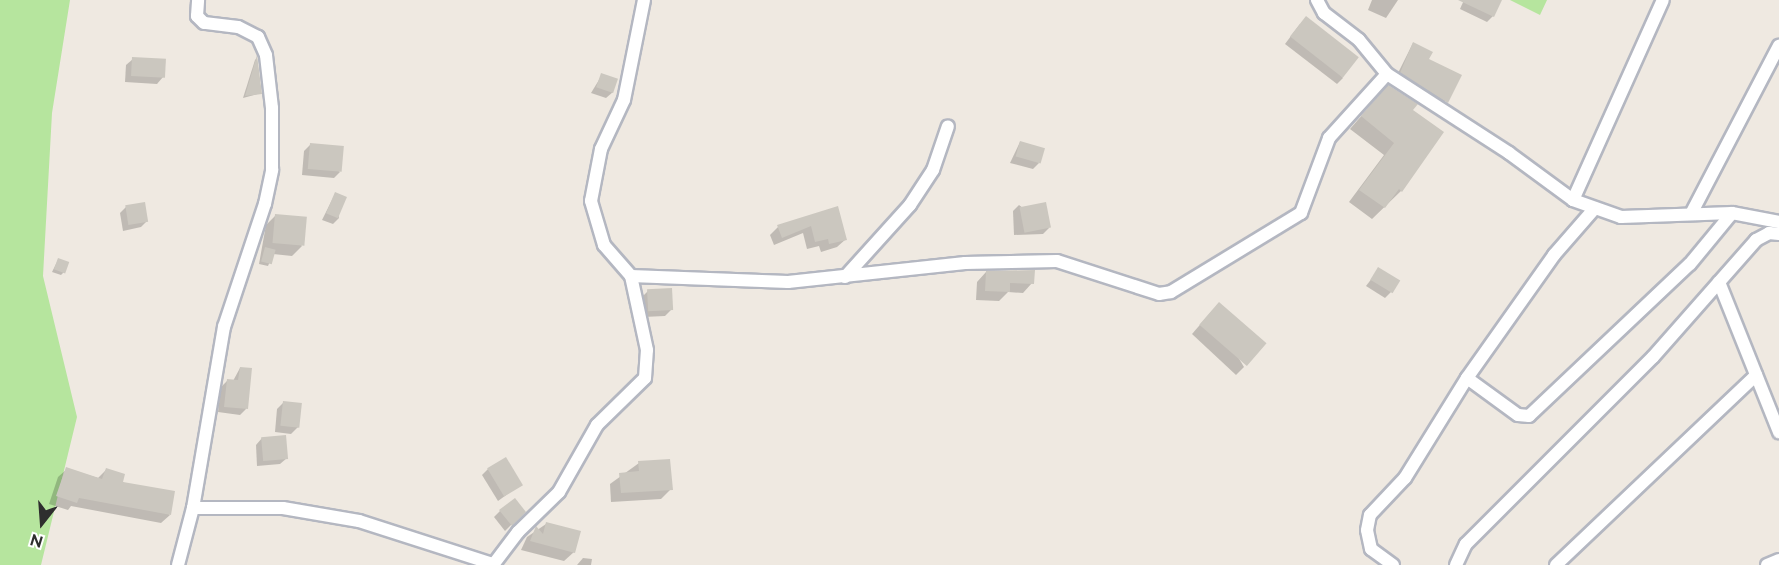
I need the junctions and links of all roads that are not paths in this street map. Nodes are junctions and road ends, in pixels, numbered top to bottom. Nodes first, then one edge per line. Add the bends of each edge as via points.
1 (198, 0) edge
2 (644, 0) edge
3 (1317, 0) edge
4 (1330, 0) edge
5 (1663, 0) edge
6 (1324, 13) junction
7 (1779, 46) edge
8 (1387, 74) junction
9 (948, 126) dead end
10 (1573, 200) junction
11 (1595, 208) junction
12 (1732, 213) junction
13 (1691, 214) junction
14 (1779, 222) edge
15 (1779, 234) edge
16 (631, 276) junction
17 (845, 277) junction
18 (1719, 282) junction
19 (1756, 375) junction
20 (1467, 378) junction
21 (1779, 432) edge
22 (193, 508) junction
23 (1779, 560) edge
24 (493, 564) edge
25 (178, 565) edge
26 (1393, 565) edge
27 (1456, 565) edge
28 (1556, 565) edge
29 (1767, 565) edge

1 - 22 street via 197,16 204,22 238,27 258,37 266,55 272,108 272,170 265,204 224,327
2 - 16 street via 624,100 601,150 591,201 604,245
3 - 6 street
4 - 6 street
5 - 10 street
6 - 8 street via 1359,40
7 - 13 street
8 - 10 street via 1509,153
8 - 17 street via 1329,138 1301,213 1172,292 1159,294 1057,261 965,262
9 - 17 street via 933,170 910,206
10 - 11 street
11 - 13 street via 1621,217
11 - 20 street via 1554,255
12 - 13 street
12 - 14 street
12 - 20 street via 1690,264 1529,416 1518,415
15 - 18 street via 1769,233 1756,240
16 - 17 street via 788,282
16 - 24 street via 647,350 645,378 597,425 559,492
18 - 19 street
18 - 27 street via 1653,357 1466,544
19 - 21 street
19 - 28 street
20 - 26 street via 1405,478 1370,515 1367,530 1371,549
22 - 24 street via 282,508 359,521
22 - 25 street
23 - 29 street

